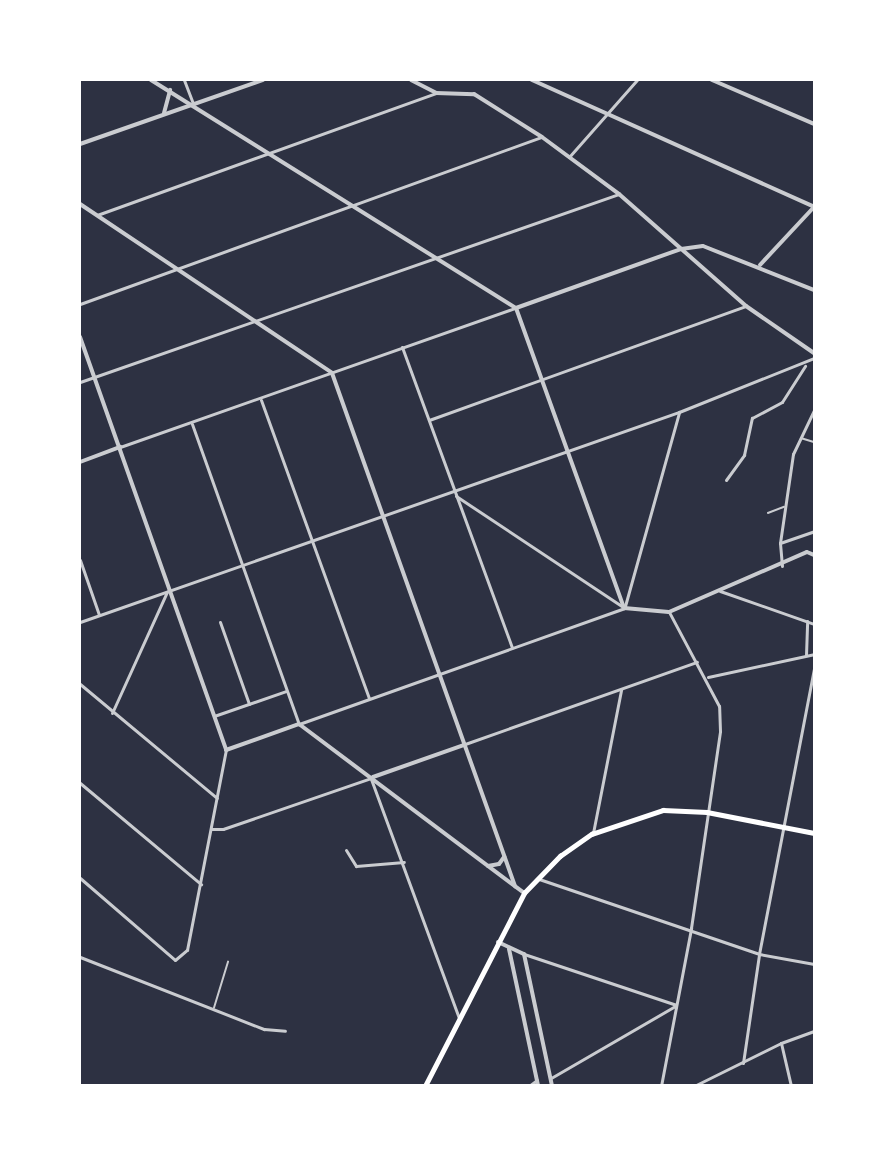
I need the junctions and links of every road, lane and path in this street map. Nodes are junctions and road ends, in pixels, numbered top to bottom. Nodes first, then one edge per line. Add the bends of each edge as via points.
1 (152, 80) edge
2 (184, 80) edge
3 (263, 80) edge
4 (411, 80) edge
5 (531, 80) edge
6 (637, 80) edge
7 (711, 80) edge
8 (170, 90) junction
9 (436, 93) junction
10 (193, 104) junction
11 (606, 113) junction
12 (164, 114) junction
13 (814, 124) edge
14 (542, 137) junction
15 (80, 144) edge
16 (270, 155) junction
17 (569, 156) junction
18 (619, 194) junction
19 (80, 204) edge
20 (351, 205) junction
21 (814, 207) edge
22 (97, 215) junction
23 (681, 249) junction
24 (436, 258) junction
25 (760, 265) junction
26 (176, 267) junction
27 (814, 290) edge
28 (80, 303) edge
29 (746, 306) junction
30 (516, 308) junction
31 (256, 321) junction
32 (80, 337) edge
33 (402, 347) junction
34 (814, 353) edge
35 (814, 358) edge
36 (806, 364) junction
37 (332, 373) junction
38 (94, 377) junction
39 (539, 378) junction
40 (80, 382) edge
41 (261, 400) junction
42 (814, 410) edge
43 (679, 412) junction
44 (429, 420) junction
45 (192, 424) junction
46 (800, 438) junction
47 (814, 442) edge
48 (120, 447) junction
49 (567, 449) junction
50 (80, 462) edge
51 (726, 480) dead end
52 (453, 489) junction
53 (455, 496) junction
54 (785, 506) junction
55 (768, 513) dead end
56 (383, 515) junction
57 (814, 531) edge
58 (312, 539) junction
59 (780, 543) junction
60 (814, 555) edge
61 (80, 560) edge
62 (241, 564) junction
63 (782, 566) junction
64 (720, 591) junction
65 (169, 592) junction
66 (624, 608) junction
67 (669, 612) junction
68 (99, 615) junction
69 (807, 621) junction
70 (80, 622) edge
71 (220, 622) dead end
72 (814, 624) edge
73 (512, 647) junction
74 (814, 654) edge
75 (806, 656) junction
76 (698, 662) junction
77 (814, 669) edge
78 (437, 674) junction
79 (707, 678) junction
80 (80, 684) edge
81 (621, 690) junction
82 (286, 691) junction
83 (369, 698) junction
84 (249, 704) junction
85 (112, 713) junction
86 (214, 716) junction
87 (299, 724) junction
88 (464, 744) junction
89 (226, 750) junction
90 (372, 778) junction
91 (80, 783) edge
92 (217, 798) junction
93 (707, 812) junction
94 (785, 826) junction
95 (211, 829) junction
96 (814, 832) edge
97 (592, 834) junction
98 (346, 850) dead end
99 (504, 856) junction
100 (404, 862) junction
101 (488, 866) junction
102 (80, 878) edge
103 (537, 878) junction
104 (201, 884) junction
105 (515, 886) junction
106 (524, 893) junction
107 (691, 928) junction
108 (497, 942) junction
109 (509, 948) junction
110 (524, 954) junction
111 (759, 954) junction
112 (80, 957) edge
113 (228, 962) dead end
114 (814, 964) edge
115 (676, 1006) junction
116 (214, 1009) junction
117 (459, 1018) junction
118 (285, 1031) dead end
119 (814, 1031) edge
120 (781, 1043) junction
121 (743, 1063) junction
122 (551, 1077) junction
123 (538, 1083) edge
124 (426, 1086) edge
125 (529, 1086) edge
126 (552, 1086) edge
127 (661, 1086) edge
128 (694, 1086) edge
129 (791, 1086) edge

1 - 8 street
2 - 10 street
3 - 10 street
4 - 9 street
5 - 11 street
6 - 11 street
7 - 13 street
8 - 10 street
8 - 12 street
9 - 14 street via 474,94
9 - 16 street
10 - 12 street
10 - 16 street
11 - 17 street
11 - 21 street
12 - 15 street
14 - 17 street
14 - 20 street
16 - 20 street
16 - 22 street
17 - 18 street
18 - 23 street
18 - 24 street
19 - 22 street
20 - 24 street
20 - 26 street
21 - 25 street
22 - 26 street
23 - 25 street via 711,246
23 - 29 street
23 - 30 street
24 - 30 street
24 - 31 street
25 - 27 street
26 - 28 street
26 - 31 street
29 - 34 street
29 - 39 street
30 - 33 street
30 - 39 street
31 - 37 street
31 - 38 street
32 - 38 street
33 - 37 street
33 - 44 street
35 - 36 street
36 - 43 street
36 - 51 street via 782,402 752,418 744,455
37 - 41 street
37 - 56 street
38 - 40 street
38 - 48 street
39 - 44 street
39 - 49 street
41 - 45 street
41 - 58 street
42 - 46 street
43 - 49 street
43 - 66 street
44 - 52 street
45 - 48 street
45 - 62 street
46 - 47 lane
46 - 54 street via 793,454
48 - 50 street
48 - 65 street
49 - 52 street
49 - 66 street
52 - 53 street
52 - 56 street
53 - 66 street
53 - 73 street
54 - 55 lane
54 - 59 street
56 - 58 street
56 - 78 street
57 - 59 street
58 - 62 street
58 - 83 street
59 - 63 street
60 - 63 street via 807,552
61 - 68 street
62 - 65 street
62 - 82 street
63 - 64 street
64 - 67 street
64 - 69 street
65 - 68 street
65 - 85 street
65 - 86 street
66 - 67 street
66 - 73 street
67 - 76 street
68 - 70 street
69 - 72 street
69 - 75 street
71 - 84 street
73 - 78 street
74 - 75 street
75 - 79 street
76 - 79 street
76 - 81 street
77 - 94 street
78 - 83 street
78 - 88 street
79 - 93 street via 719,706 720,732
80 - 85 street
81 - 88 street
81 - 97 street
82 - 84 street
82 - 87 street
83 - 87 street
84 - 86 street
85 - 92 street
86 - 89 street
87 - 89 street
87 - 90 street
88 - 90 street
88 - 99 street
89 - 92 street
90 - 95 street via 223,829
90 - 100 street
90 - 101 street
91 - 104 street
92 - 95 street
93 - 94 main road
93 - 97 main road via 663,810
93 - 107 street
94 - 96 main road
94 - 111 street
95 - 104 street
97 - 103 main road
98 - 100 street via 356,866
99 - 101 street via 499,864
99 - 105 street
100 - 117 street
101 - 105 street
102 - 104 street via 175,960 187,950
103 - 106 main road
103 - 107 street
105 - 106 street
106 - 108 main road
107 - 111 street
107 - 115 street
108 - 109 street
108 - 117 main road
109 - 110 street
109 - 123 street
110 - 115 street
110 - 122 street
111 - 114 street
111 - 121 street
112 - 116 street
113 - 116 lane
115 - 122 street
115 - 127 street
116 - 118 street via 264,1029
117 - 124 main road
119 - 120 street
120 - 121 street
120 - 129 street
121 - 128 street
122 - 126 street
123 - 125 street

